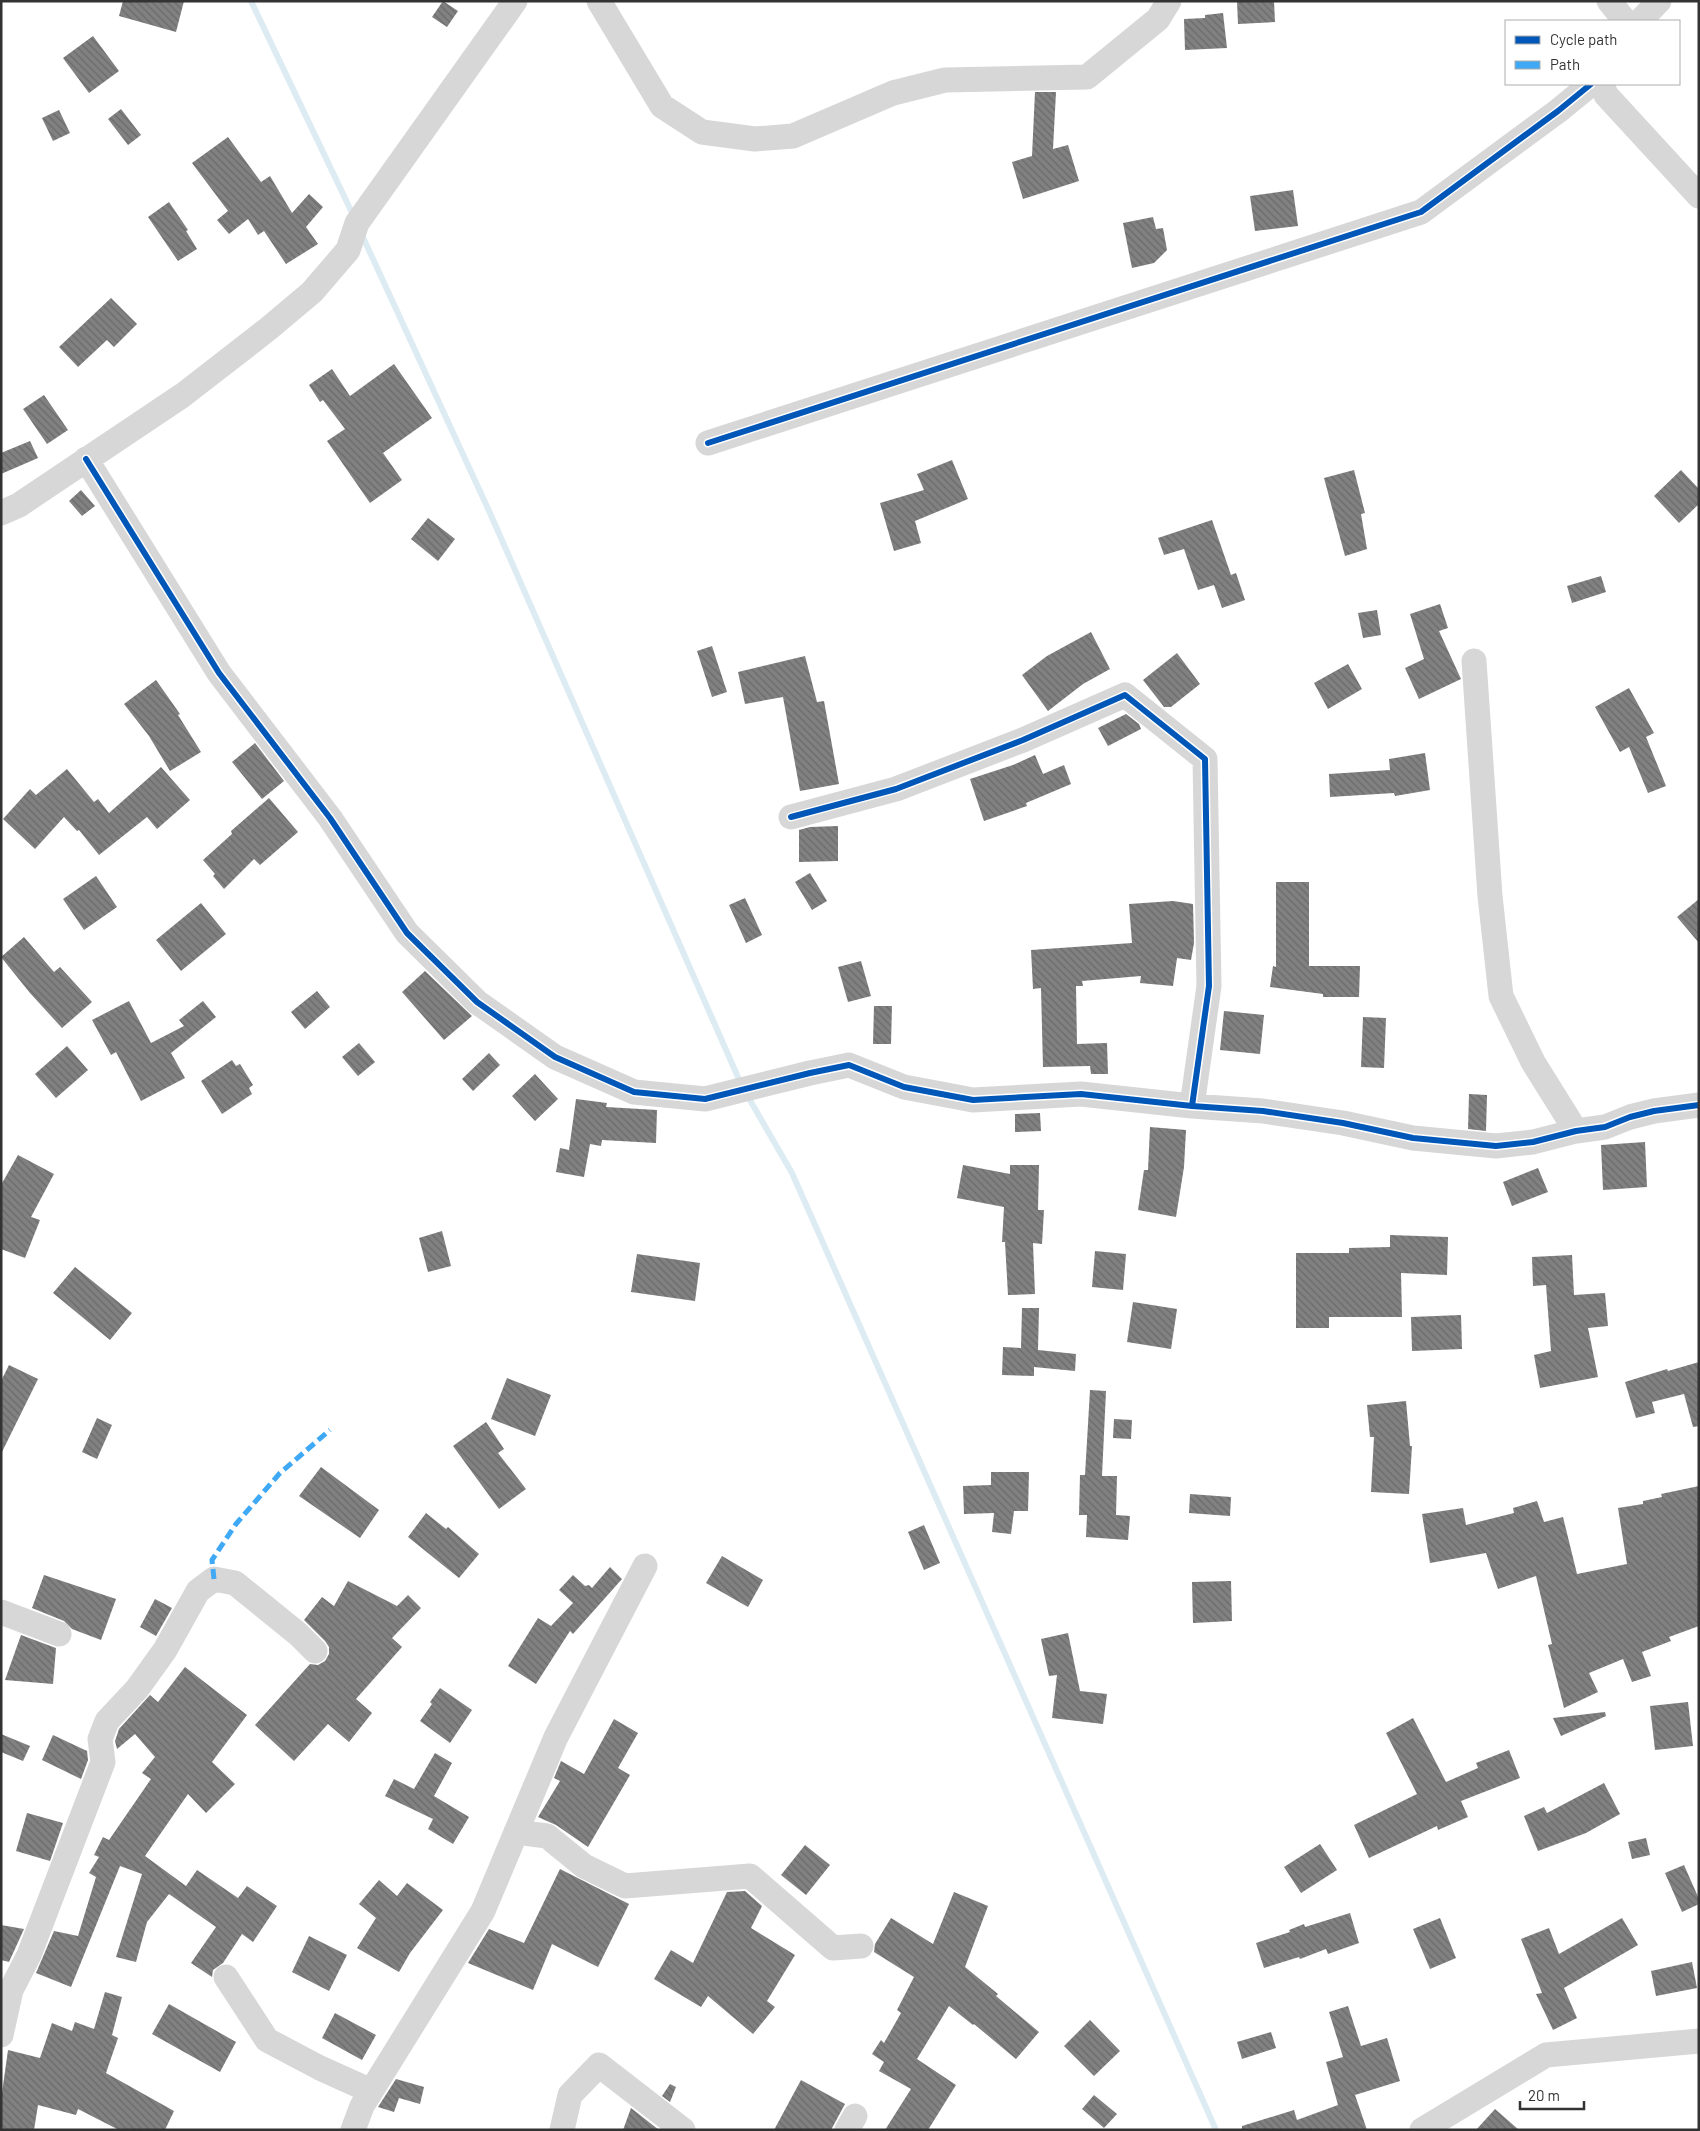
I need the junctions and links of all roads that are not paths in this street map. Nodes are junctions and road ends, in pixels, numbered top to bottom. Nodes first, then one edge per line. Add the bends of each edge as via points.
1 (515, 1) edge
2 (599, 1) edge
3 (1169, 1) edge
4 (1609, 1) edge
5 (1659, 1) edge
6 (1625, 20) edge
7 (1641, 20) edge
8 (1590, 85) edge
9 (1602, 85) edge
10 (1699, 196) edge
11 (708, 443) dead end
12 (86, 459) junction
13 (1, 513) edge
14 (1474, 661) dead end
15 (791, 817) dead end
16 (1192, 1106) junction
17 (1699, 1106) edge
18 (1576, 1131) junction
19 (645, 1566) dead end
20 (1, 1612) edge
21 (59, 1634) dead end
22 (315, 1650) dead end
23 (516, 1832) junction
24 (861, 1946) dead end
25 (226, 1977) dead end
26 (1, 2035) edge
27 (1699, 2041) edge
28 (371, 2091) junction
29 (353, 2130) edge
30 (562, 2130) edge
31 (683, 2130) edge
32 (1422, 2130) edge

1 - 12 street via 357,222 348,250 312,292 236,356
2 - 3 street via 662,106 702,132 755,139 792,136 893,93 944,80 1087,77 1158,19
4 - 6 street
5 - 7 street
8 - 11 street via 1421,212
9 - 10 street via 1606,95
12 - 13 street via 19,505
12 - 16 street via 219,673 330,818 407,933 477,1002 555,1057 634,1092 704,1099 849,1065 904,1087 973,1100 1082,1094
14 - 18 street via 1490,896 1501,996 1533,1062
15 - 16 street via 896,789 1023,740 1125,695 1205,758 1209,986
16 - 18 street via 1263,1111 1413,1138 1496,1146 1534,1142
17 - 18 street via 1654,1111 1605,1127
19 - 23 street via 556,1737
20 - 21 street
22 - 26 street via 235,1583 214,1579 198,1591 165,1650 107,1721 100,1739 103,1762 29,1955 11,1990
23 - 24 street via 547,1836 584,1866 625,1886 750,1876 834,1948
23 - 28 street via 483,1910
25 - 28 street via 267,2040
27 - 32 street via 1546,2056
28 - 29 street
30 - 31 street via 570,2095 599,2065

